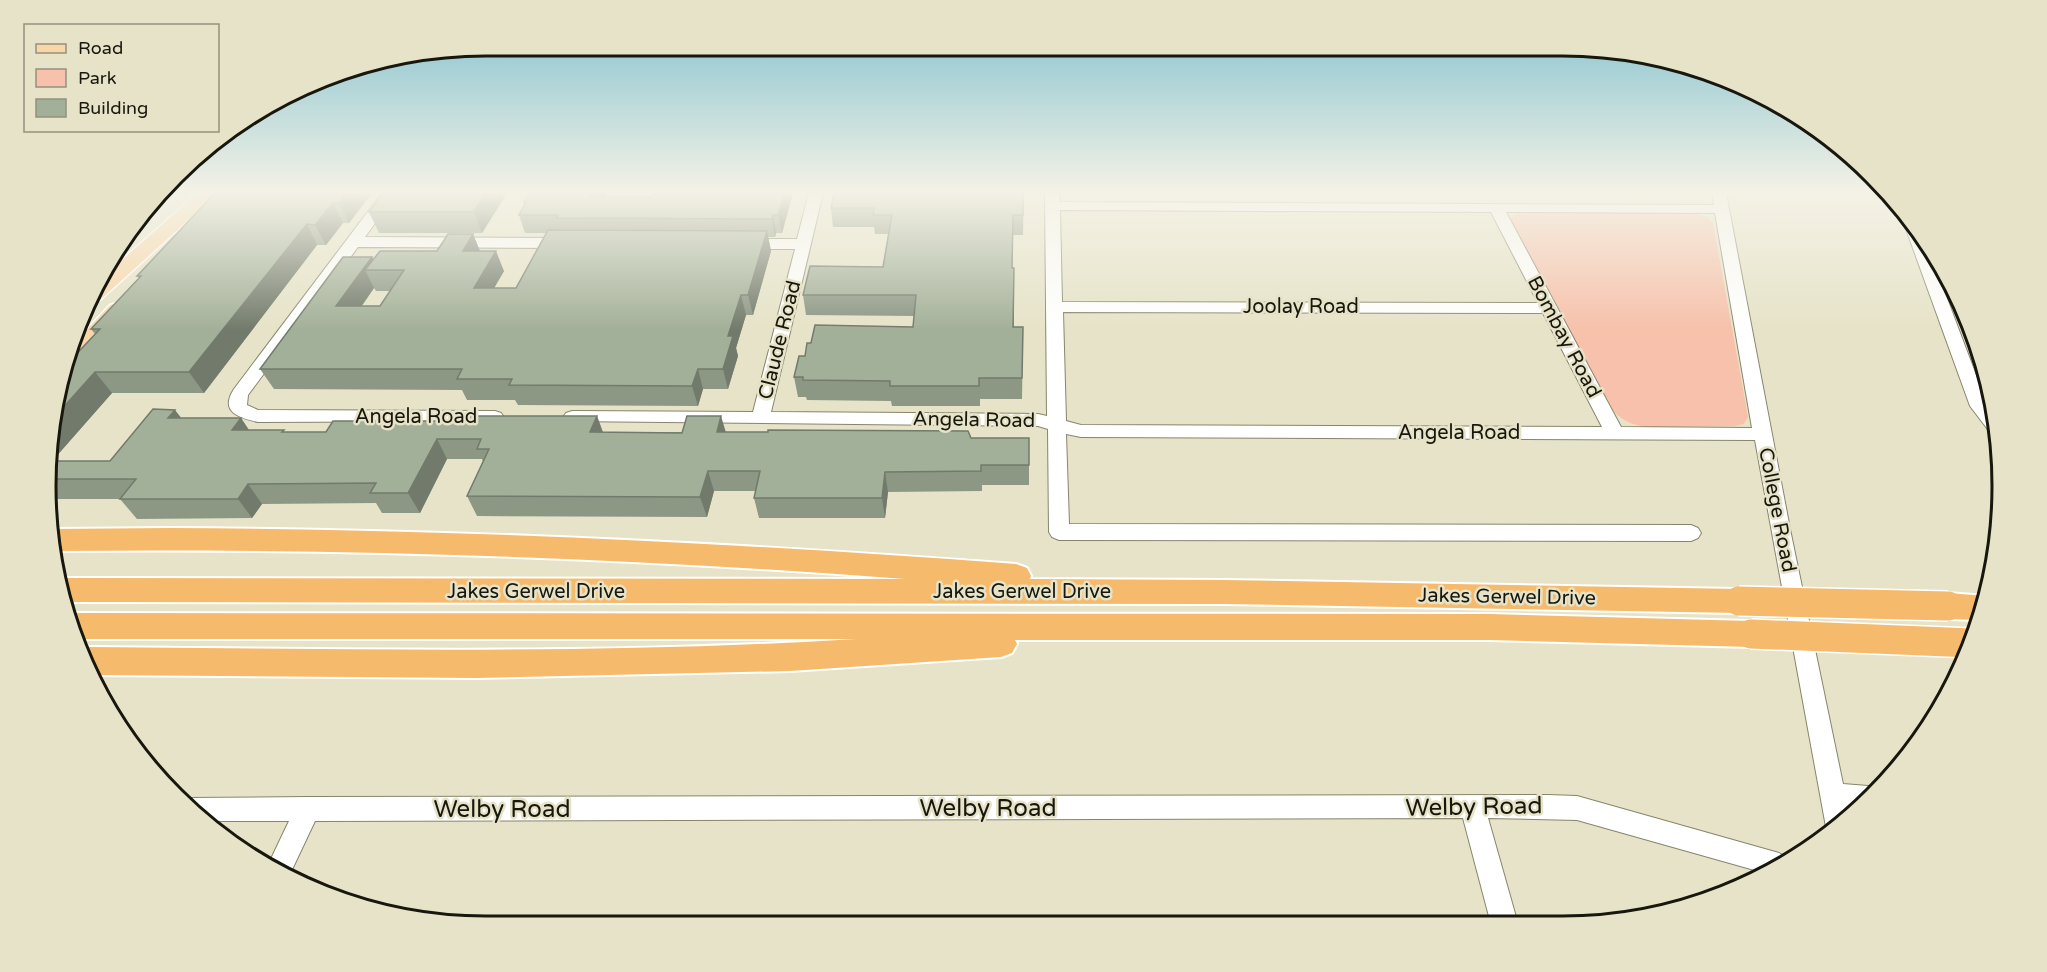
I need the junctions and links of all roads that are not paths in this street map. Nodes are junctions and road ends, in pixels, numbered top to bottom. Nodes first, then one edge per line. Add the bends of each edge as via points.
1 (159, 238) edge
2 (183, 238) edge
3 (356, 238) edge
4 (805, 238) edge
5 (1053, 238) edge
6 (1512, 238) edge
7 (1727, 238) edge
8 (353, 242) junction
9 (584, 243) edge
10 (723, 244) edge
11 (804, 244) junction
12 (1920, 249) edge
13 (169, 253) edge
14 (1931, 279) junction
15 (1939, 280) edge
16 (106, 285) edge
17 (130, 295) edge
18 (1054, 307) junction
19 (1548, 308) junction
20 (77, 353) edge
21 (1985, 413) edge
22 (518, 417) edge
23 (553, 417) edge
24 (761, 417) junction
25 (1057, 425) junction
26 (1615, 434) junction
27 (1762, 434) junction
28 (1691, 533) dead end
29 (59, 540) edge
30 (68, 590) edge
31 (1223, 592) junction
32 (1974, 607) edge
33 (79, 626) edge
34 (1233, 627) junction
35 (1962, 643) edge
36 (93, 661) edge
37 (1833, 795) junction
38 (1858, 797) edge
39 (1473, 807) junction
40 (308, 809) junction
41 (202, 810) edge
42 (1837, 817) edge
43 (1770, 862) edge
44 (282, 865) edge
45 (1503, 916) edge

1 - 16 main road
2 - 13 main road
3 - 8 street
4 - 11 street, Claude Road
5 - 18 street
6 - 19 street, Bombay Road
7 - 27 street, College Road
8 - 9 street
8 - 22 street, Angela Road via 240,393 238,407 258,416
10 - 11 street
11 - 24 street, Claude Road
12 - 14 street
14 - 15 street
14 - 21 street
17 - 20 main road
18 - 19 street, Joolay Road
18 - 25 street
19 - 26 street, Bombay Road
23 - 24 street, Angela Road
24 - 25 street, Angela Road via 1038,420
25 - 26 street, Angela Road via 1081,431
25 - 28 street via 1059,532
26 - 27 street, Angela Road
27 - 37 street, College Road
29 - 31 highway via 269,538 509,544 811,559
30 - 31 highway, Jakes Gerwel Drive
31 - 32 highway, Jakes Gerwel Drive, bridge
33 - 34 highway, Jakes Gerwel Drive
34 - 35 highway, Jakes Gerwel Drive, bridge via 1490,627
34 - 36 highway via 790,657 477,664
37 - 38 street
37 - 42 street, College Road
39 - 40 street, Welby Road
39 - 43 street, Welby Road via 1577,808
39 - 45 street
40 - 41 street, Welby Road
40 - 44 street

